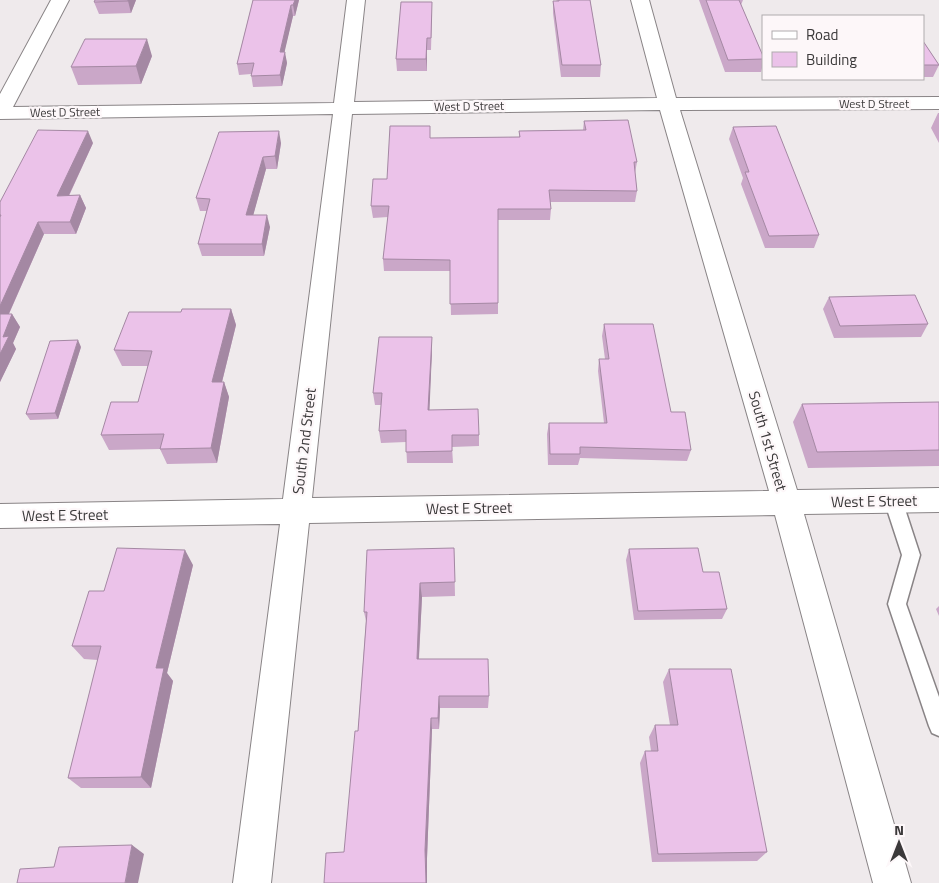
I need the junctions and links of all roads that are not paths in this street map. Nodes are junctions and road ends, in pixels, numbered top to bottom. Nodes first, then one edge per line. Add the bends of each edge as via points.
1 (60, 0) edge
2 (356, 0) edge
3 (640, 0) edge
4 (939, 103) edge
5 (668, 104) junction
6 (344, 108) junction
7 (0, 113) edge
8 (893, 500) junction
9 (939, 500) edge
10 (786, 502) junction
11 (296, 511) junction
12 (0, 516) edge
13 (939, 726) edge
14 (252, 883) edge
15 (892, 883) edge

1 - 7 street
2 - 6 street, South 2nd Street
3 - 5 street, South 1st Street
4 - 5 street, West D Street
5 - 6 street, West D Street
5 - 10 street, South 1st Street
6 - 7 street, West D Street
6 - 11 street, South 2nd Street
8 - 9 street, West E Street
8 - 10 street, West E Street
8 - 13 lane via 912,555 897,604
10 - 11 street, West E Street
10 - 15 street, South 1st Street
11 - 12 street, West E Street
11 - 14 street, South 2nd Street

